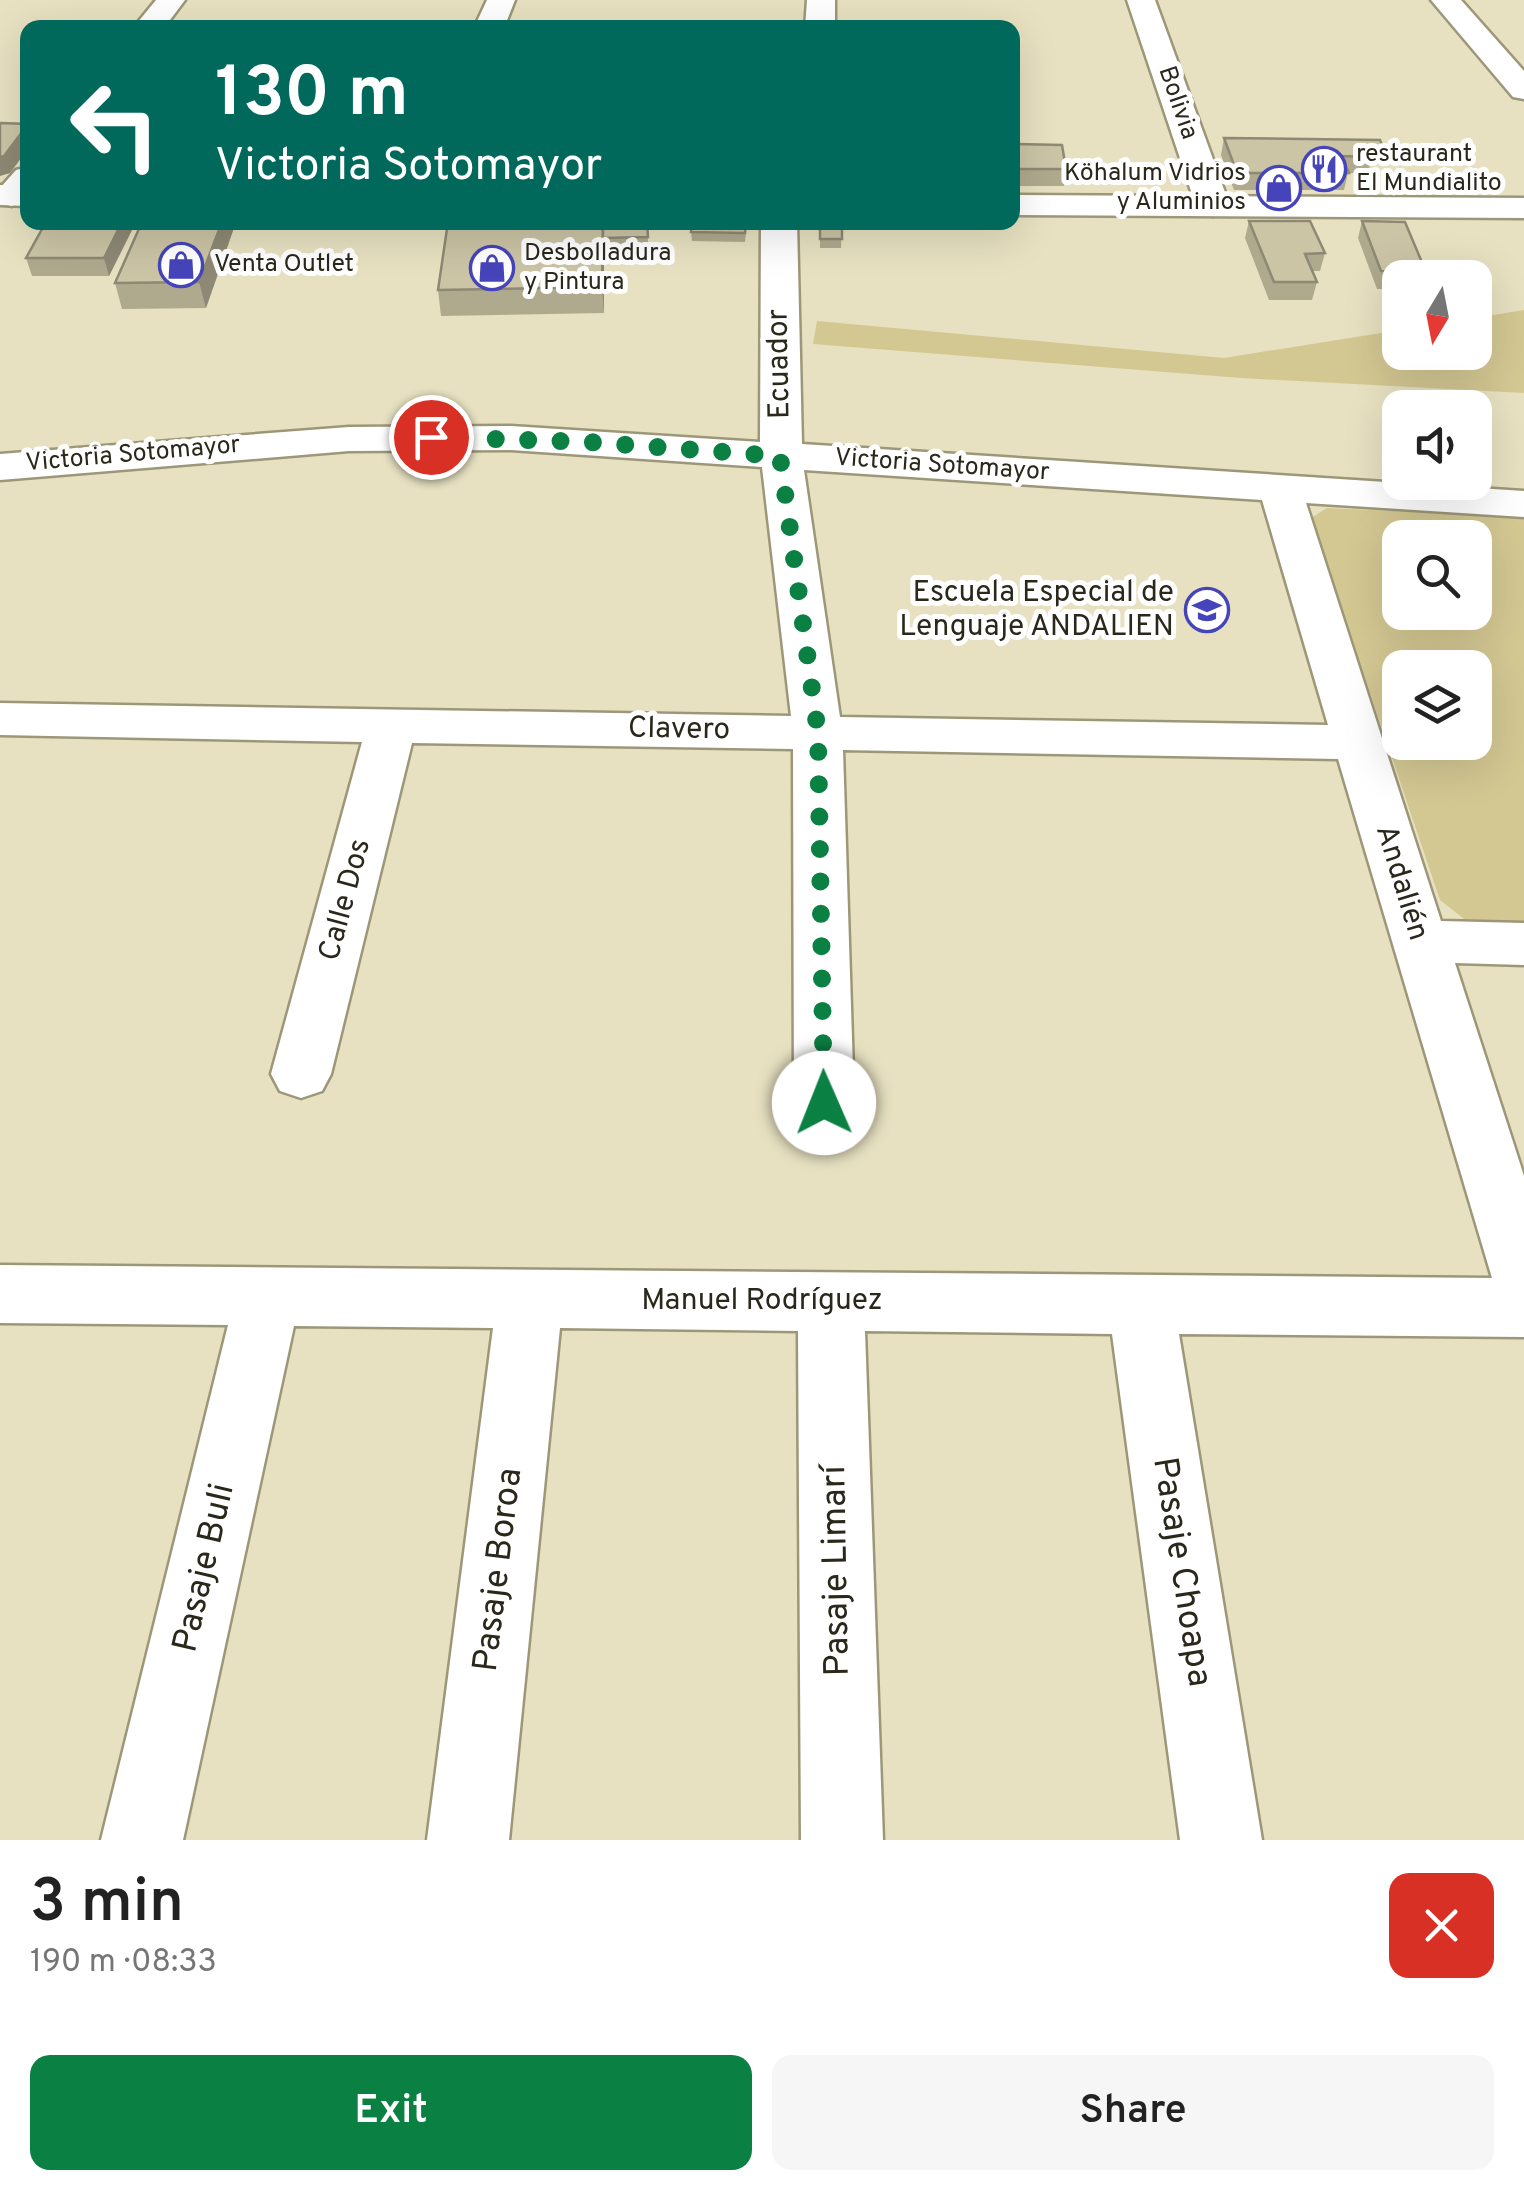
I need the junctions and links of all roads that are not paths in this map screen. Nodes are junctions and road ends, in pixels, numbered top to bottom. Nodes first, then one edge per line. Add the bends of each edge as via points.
1 (170, 0) edge
2 (1142, 0) edge
3 (1445, 0) edge
4 (154, 20) edge
5 (1524, 90) edge
6 (1020, 205) edge
7 (1213, 206) junction
8 (1524, 208) edge
9 (779, 230) edge
10 (780, 456) junction
11 (0, 466) edge
12 (1280, 488) junction
13 (1524, 504) edge
14 (0, 719) edge
15 (391, 726) junction
16 (818, 733) junction
17 (1358, 742) junction
18 (1419, 942) junction
19 (1524, 944) edge
20 (301, 1074) dead end
21 (824, 1103) dead end
22 (1512, 1200) edge
23 (1524, 1277) edge
24 (0, 1294) edge
25 (268, 1296) junction
26 (530, 1299) junction
27 (831, 1302) junction
28 (1141, 1304) junction
29 (1524, 1308) edge
30 (142, 1840) edge
31 (468, 1840) edge
32 (842, 1840) edge
33 (1221, 1840) edge

1 - 4 street
2 - 7 street, Bolivia
3 - 5 street
6 - 7 street
7 - 8 street
9 - 10 street, Ecuador
10 - 11 street, Victoria Sotomayor via 431,437
10 - 12 street, Victoria Sotomayor
10 - 16 street, Ecuador
12 - 13 street, Victoria Sotomayor
12 - 17 street, Andalién
14 - 15 street, Clavero
15 - 16 street, Clavero
15 - 20 street, Calle Dos
16 - 17 street, Clavero
16 - 21 street, Ecuador
17 - 18 street, Andalién
18 - 19 street
18 - 22 street, Andalién
22 - 23 street, Andalién
24 - 25 street, Manuel Rodríguez
25 - 26 street, Manuel Rodríguez
25 - 30 street, Pasaje Buli
26 - 27 street, Manuel Rodríguez
26 - 31 street, Pasaje Boroa
27 - 28 street, Manuel Rodríguez
27 - 32 street, Pasaje Limarí
28 - 29 street, Manuel Rodríguez
28 - 33 street, Pasaje Choapa

